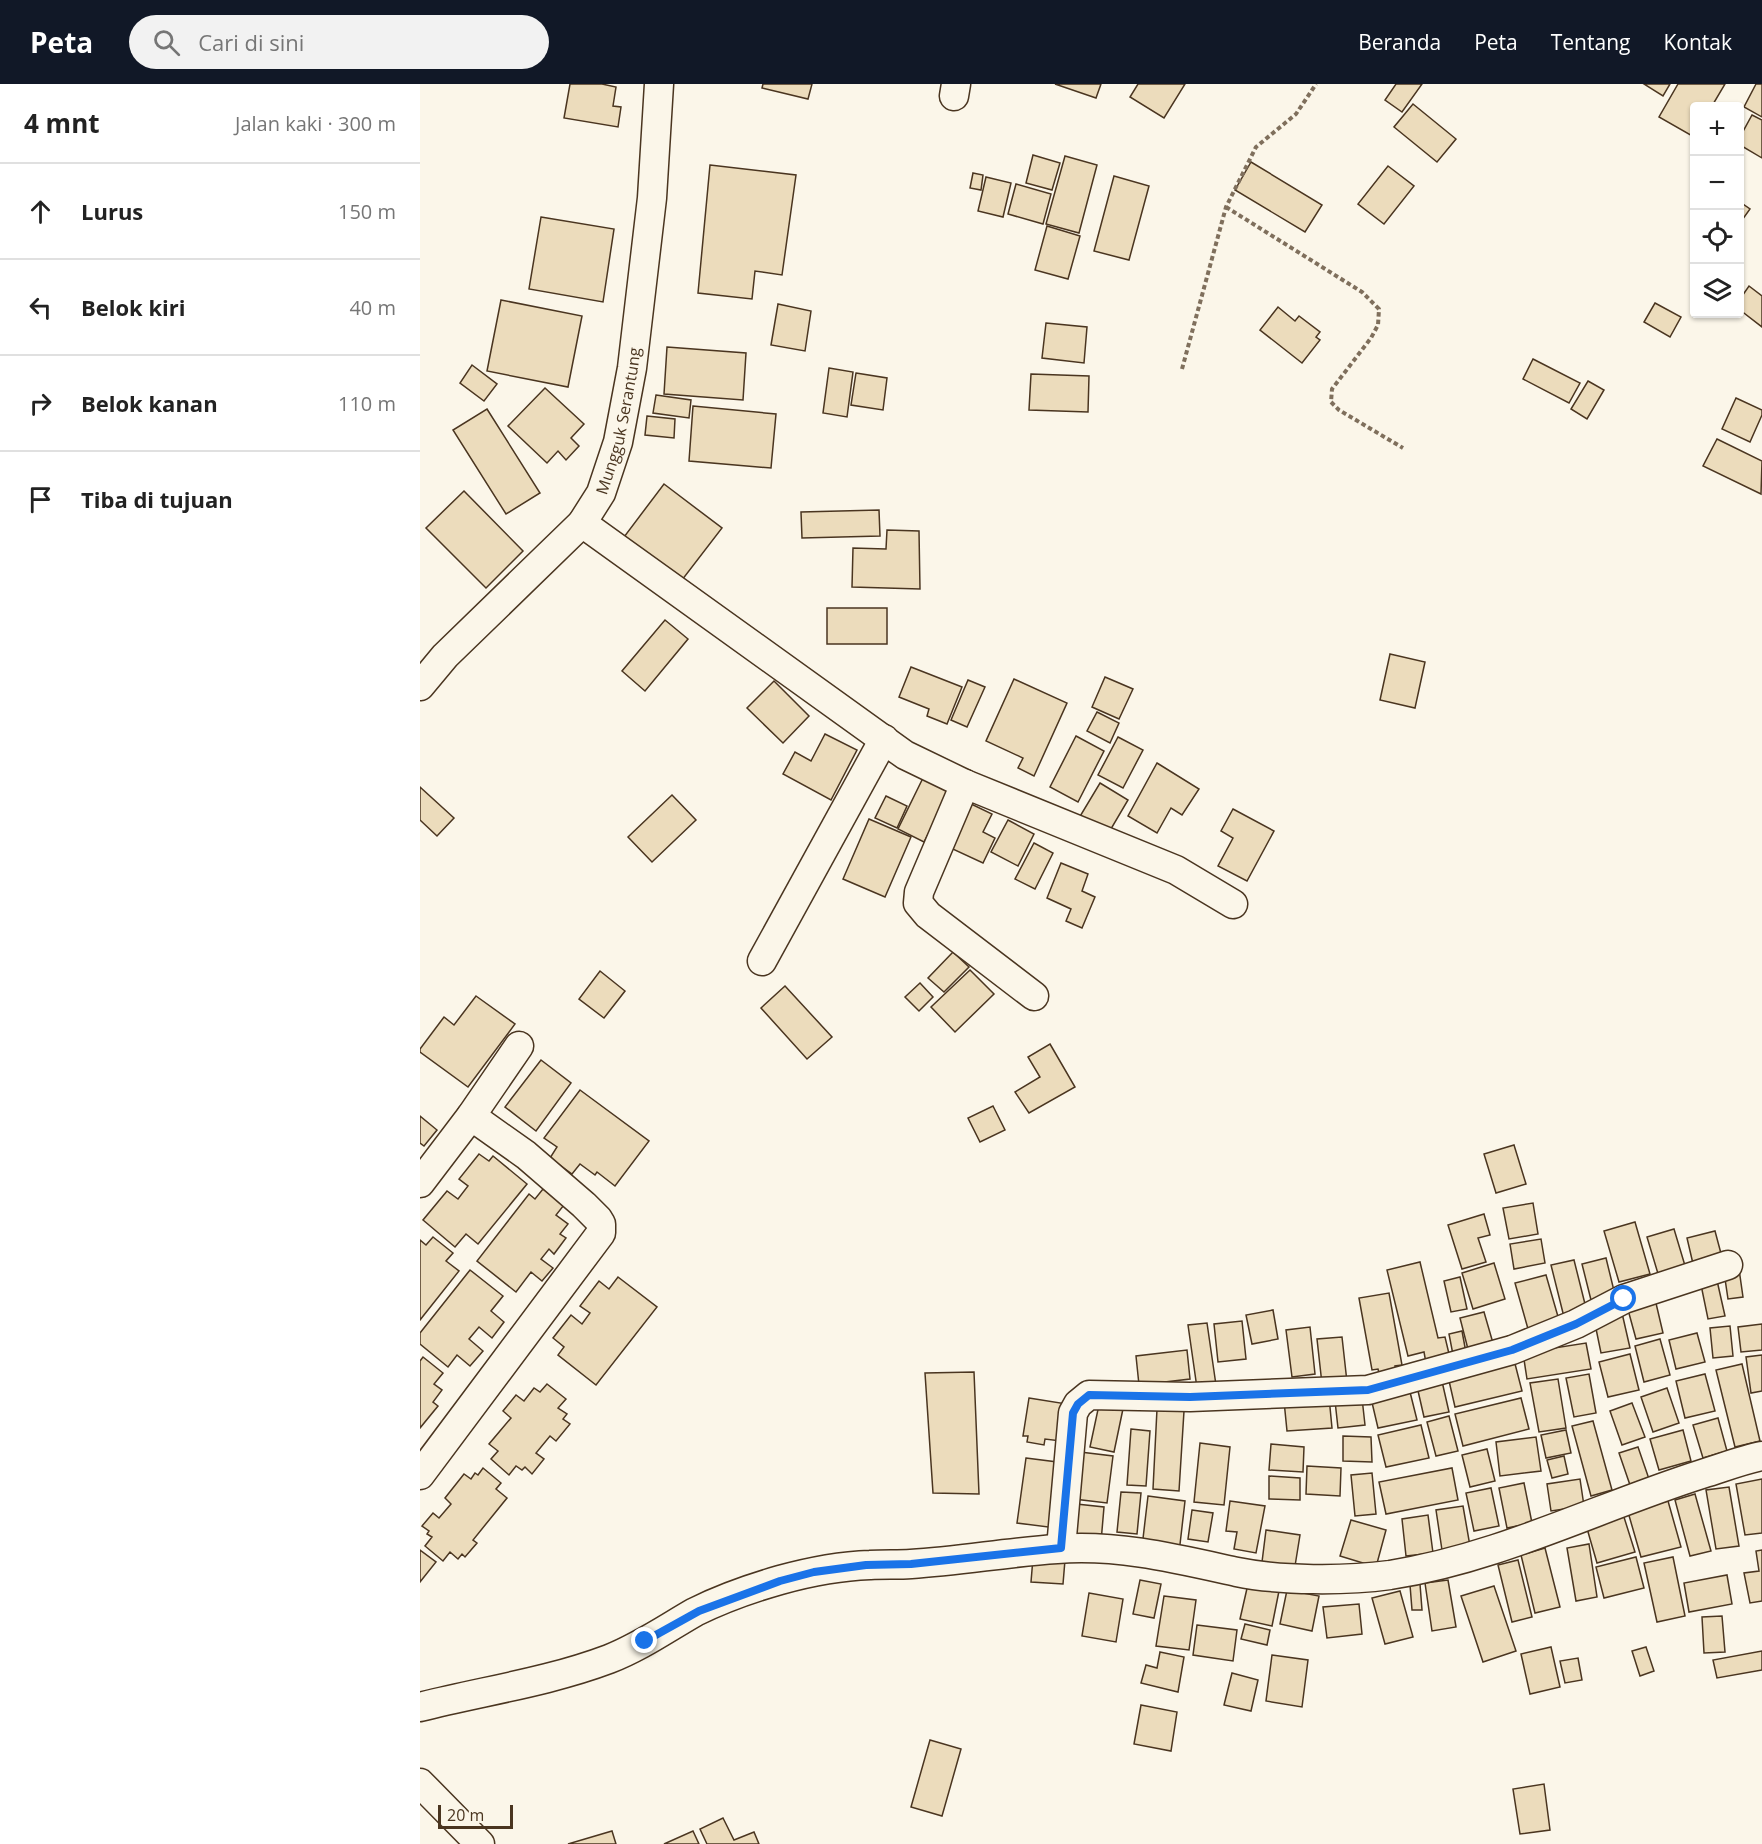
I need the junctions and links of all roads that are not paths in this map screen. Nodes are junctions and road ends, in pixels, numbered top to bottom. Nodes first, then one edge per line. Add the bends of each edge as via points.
1 (660, 84) edge
2 (582, 523) junction
3 (420, 686) edge
4 (884, 739) junction
5 (965, 784) junction
6 (1233, 904) dead end
7 (762, 961) dead end
8 (1034, 996) dead end
9 (519, 1046) dead end
10 (471, 1116) junction
11 (420, 1183) edge
12 (1728, 1265) dead end
13 (1762, 1456) edge
14 (420, 1475) edge
15 (1061, 1548) junction
16 (420, 1707) edge
17 (420, 1783) edge
18 (480, 1844) edge

1 - 2 street, Mungguk Serantung via 652,198 632,368 618,442 602,494
2 - 3 street, Mungguk Serantung via 445,656
2 - 4 street
4 - 5 street via 905,755
4 - 7 street
5 - 6 street via 1176,870
5 - 8 street via 919,892 918,903 928,915
9 - 10 street
10 - 11 street
10 - 14 street via 526,1155 584,1205 598,1219 601,1233
12 - 15 street via 1624,1299 1512,1350 1368,1390 1190,1397 1089,1395 1073,1413
13 - 15 street via 1673,1483 1524,1539 1388,1575 1305,1579 1113,1550
15 - 16 street via 814,1572 699,1611 610,1658 538,1681
17 - 18 street

